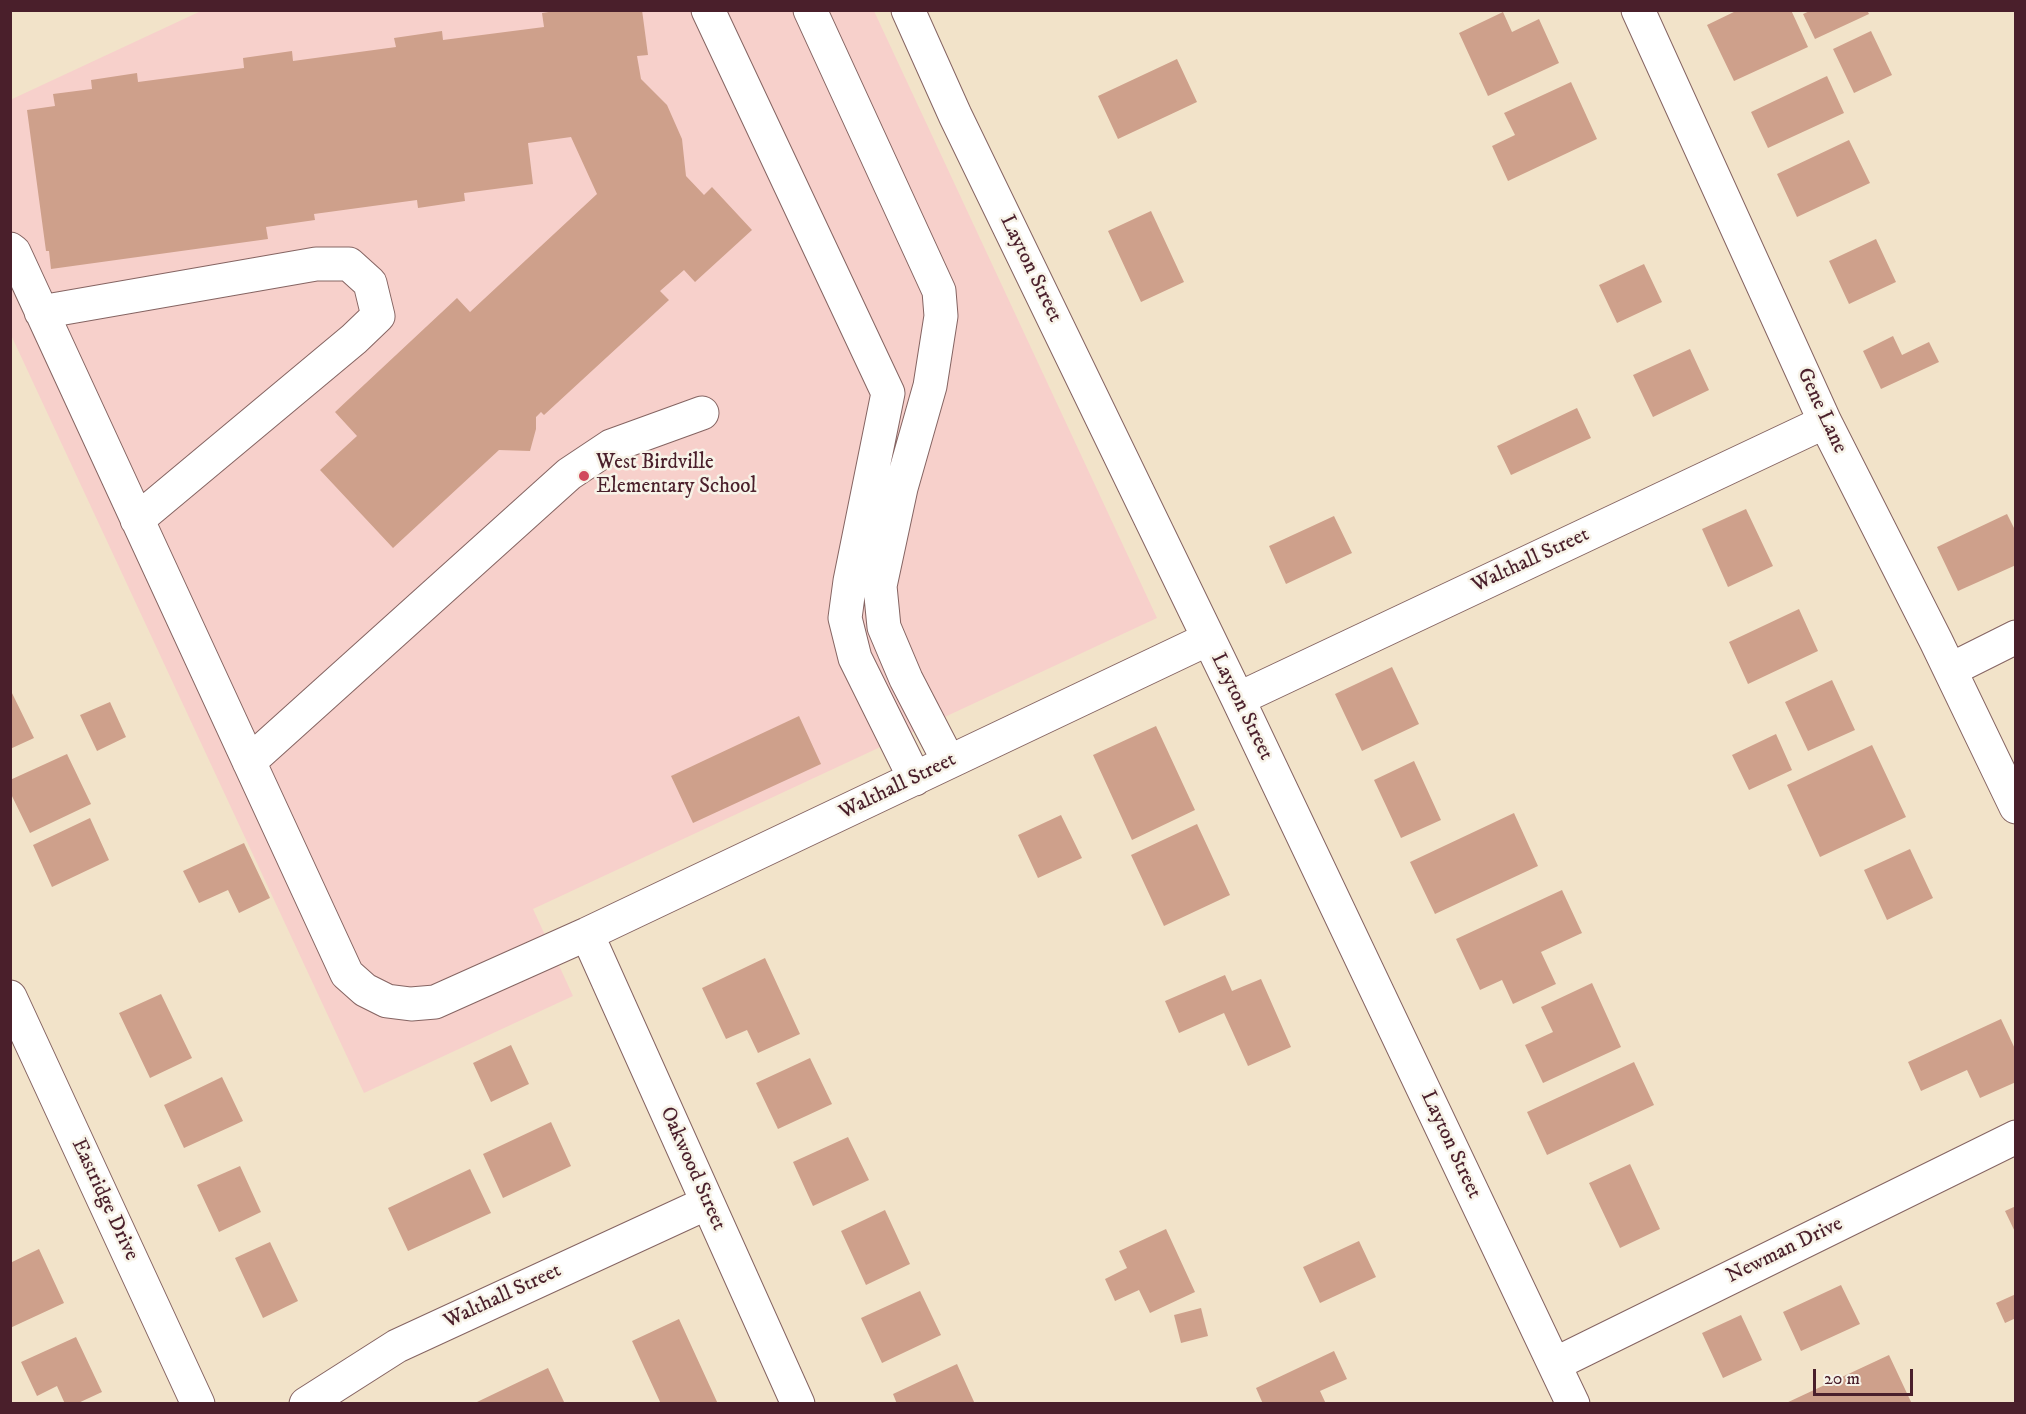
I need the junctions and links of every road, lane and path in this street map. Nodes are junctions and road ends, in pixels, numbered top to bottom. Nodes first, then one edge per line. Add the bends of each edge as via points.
1 (708, 10) edge
2 (810, 10) edge
3 (908, 10) edge
4 (1638, 10) edge
5 (10, 249) edge
6 (41, 312) junction
7 (702, 413) dead end
8 (1825, 422) junction
9 (138, 520) junction
10 (2016, 637) edge
11 (1208, 639) junction
12 (1950, 670) junction
13 (1238, 699) junction
14 (249, 762) junction
15 (949, 762) junction
16 (915, 779) junction
17 (2016, 807) edge
18 (587, 934) junction
19 (10, 997) edge
20 (2016, 1137) edge
21 (707, 1203) junction
22 (1555, 1364) junction
23 (198, 1404) edge
24 (306, 1404) edge
25 (798, 1404) edge
26 (1573, 1404) edge

1 - 16 street via 888,393 845,618 855,658
2 - 15 street via 939,291 941,315 930,386 901,488 880,586 884,627
3 - 11 street, Layton Street
4 - 8 street, Gene Lane
5 - 6 street, Walthall Street
6 - 9 street, Walthall Street
6 - 9 street via 316,264 349,264 370,283 378,316
7 - 14 street via 611,446 568,474
8 - 12 street, Gene Lane
8 - 13 street, Walthall Street
9 - 14 street, Walthall Street
10 - 12 street
11 - 13 street, Layton Street
11 - 15 street, Walthall Street
12 - 17 street, Gene Lane
13 - 22 street, Layton Street
14 - 18 street, Walthall Street via 347,974 365,990 387,1001 435,1002
15 - 16 street, Walthall Street
16 - 18 street, Walthall Street
18 - 21 street, Oakwood Street
19 - 23 street, Eastridge Drive
20 - 22 street, Newman Drive
21 - 24 street, Walthall Street via 397,1346
21 - 25 street, Oakwood Street
22 - 26 street, Layton Street

